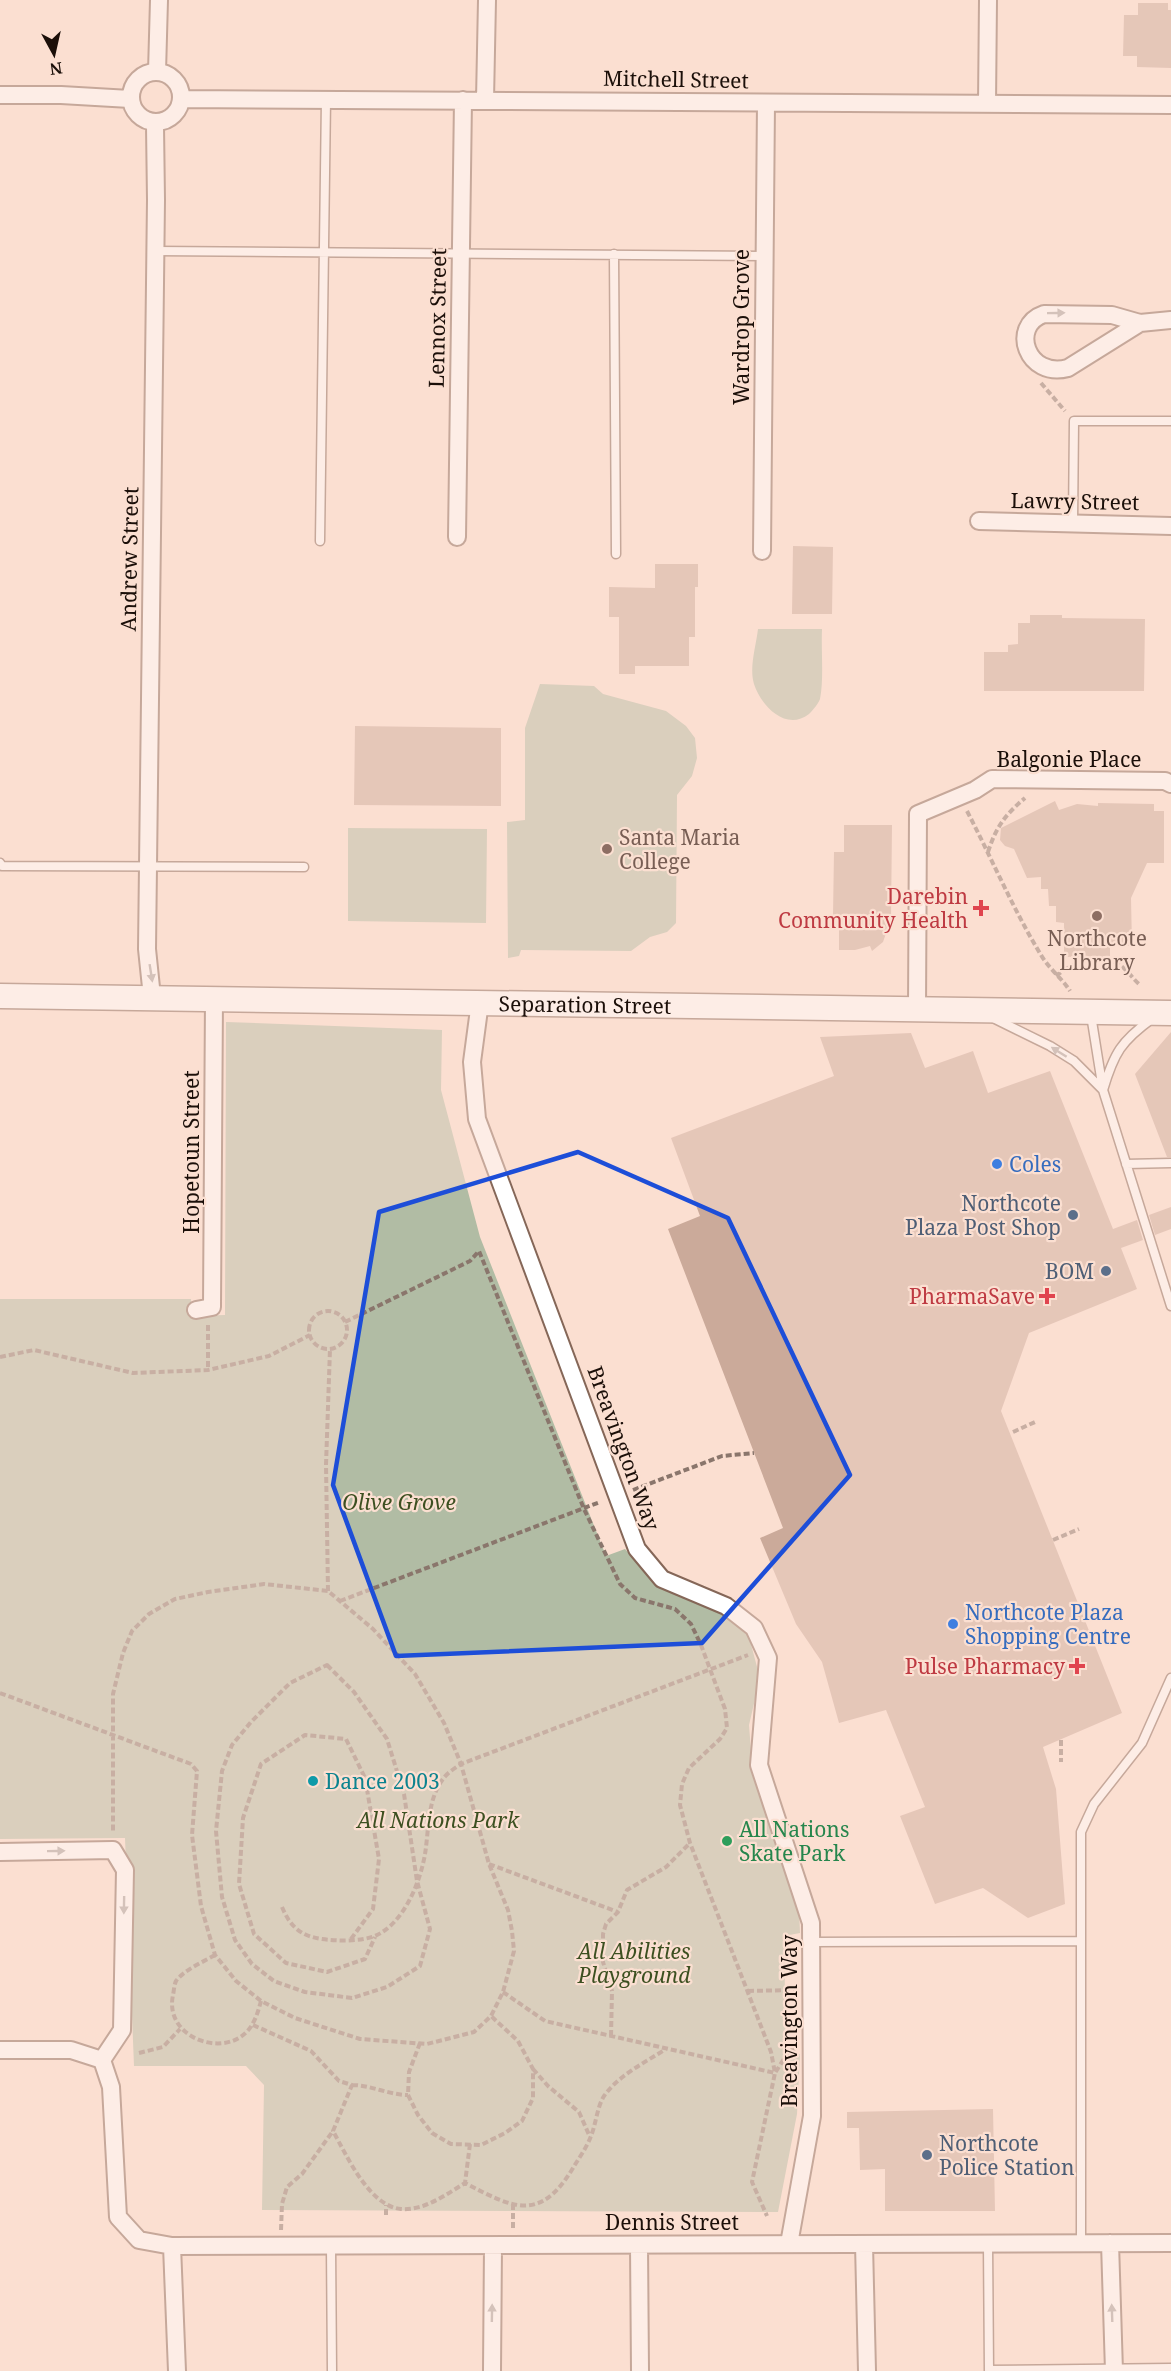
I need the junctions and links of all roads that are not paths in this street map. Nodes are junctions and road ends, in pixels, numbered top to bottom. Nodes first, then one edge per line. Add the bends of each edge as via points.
1 (159, 0) edge
2 (487, 0) edge
3 (988, 0) edge
4 (158, 72) junction
5 (0, 95) edge
6 (130, 99) junction
7 (181, 99) junction
8 (326, 99) junction
9 (463, 100) junction
10 (485, 100) junction
11 (766, 103) junction
12 (987, 104) junction
13 (1171, 105) edge
14 (153, 123) junction
15 (154, 251) junction
16 (323, 252) junction
17 (460, 252) junction
18 (614, 254) junction
19 (764, 256) junction
20 (1171, 320) edge
21 (1140, 323) junction
22 (1171, 421) edge
23 (979, 521) dead end
24 (1073, 524) junction
25 (1171, 526) edge
26 (457, 537) dead end
27 (320, 541) dead end
28 (762, 551) dead end
29 (616, 554) dead end
30 (1171, 784) edge
31 (0, 863) edge
32 (148, 866) junction
33 (304, 867) dead end
34 (0, 996) edge
35 (152, 997) junction
36 (214, 998) junction
37 (480, 1002) junction
38 (916, 1009) junction
39 (976, 1010) junction
40 (1090, 1012) junction
41 (1166, 1013) edge
42 (1103, 1090) junction
43 (1171, 1163) edge
44 (1126, 1164) junction
45 (1171, 1305) edge
46 (210, 1311) road end
47 (1171, 1677) edge
48 (0, 1852) edge
49 (1081, 1941) junction
50 (811, 1942) junction
51 (0, 2050) edge
52 (102, 2060) junction
53 (1081, 2243) junction
54 (1110, 2243) junction
55 (1171, 2243) edge
56 (789, 2244) junction
57 (864, 2244) junction
58 (988, 2244) junction
59 (639, 2245) junction
60 (172, 2246) junction
61 (331, 2246) junction
62 (493, 2246) junction
63 (1171, 2368) edge
64 (1114, 2369) edge
65 (989, 2370) edge
66 (177, 2371) edge
67 (332, 2371) edge
68 (492, 2371) edge
69 (640, 2371) edge
70 (867, 2371) edge

1 - 4 street
2 - 10 street
3 - 12 street
4 - 6 street via 141,76
4 - 7 street via 179,86
5 - 6 street
6 - 14 street via 137,115
7 - 8 street, Mitchell Street
7 - 14 street via 174,115
8 - 9 street, Mitchell Street
8 - 16 lane
9 - 10 street, Mitchell Street
9 - 17 street, Lennox Street
10 - 11 street, Mitchell Street
11 - 12 street, Mitchell Street
11 - 19 street, Wardrop Grove
12 - 13 street, Mitchell Street
14 - 15 street, Andrew Street
15 - 16 lane
15 - 32 street, Andrew Street
16 - 17 lane
16 - 27 lane
17 - 18 lane
17 - 26 street, Lennox Street
18 - 19 lane
18 - 29 lane
19 - 28 street, Wardrop Grove
20 - 21 street
21 -> 21 street via 1068,368 1051,370 1041,366 1028,351 1030,322 1036,316 1053,312 1112,315
22 - 24 lane via 1074,421
23 - 24 street, Lawry Street
24 - 25 street, Lawry Street
30 - 38 street, Balgonie Place via 992,779 918,814
31 - 32 lane
32 - 33 lane
32 -> 35 street, Andrew Street via 147,949
34 - 35 street, Separation Street
35 - 36 street, Separation Street
36 - 37 street, Separation Street
36 - 46 street, Hopetoun Street
37 - 38 street, Separation Street
37 - 50 street, Breavington Way via 471,1062 477,1119 637,1549 662,1579 726,1606 754,1628 768,1658 759,1765 811,1923
38 - 39 street, Separation Street
39 - 40 street, Separation Street
42 -> 39 lane via 1074,1061
40 - 41 street, Separation Street
40 - 42 lane
41 - 42 lane via 1126,1041 1112,1060
42 - 44 lane
43 - 44 lane
44 - 45 lane
47 - 49 lane via 1142,1743 1083,1823
48 -> 52 street via 113,1850 125,1870 122,2030
49 - 50 lane
49 - 53 lane
50 - 56 street, Breavington Way via 812,2116
51 - 52 street via 71,2050
52 - 60 street, Dennis Street via 111,2087 118,2217 139,2240
53 - 54 street, Dennis Street
53 - 58 street, Dennis Street
54 - 55 street, Dennis Street
64 -> 54 street
56 - 57 street, Dennis Street
56 - 59 street, Dennis Street
57 - 58 street, Dennis Street
57 - 70 street
58 - 65 lane
59 - 62 street, Dennis Street
59 - 69 street
60 - 61 street, Dennis Street
60 - 66 street
61 - 62 street, Dennis Street
61 - 67 lane
68 -> 62 street
63 - 64 lane
64 - 65 lane

